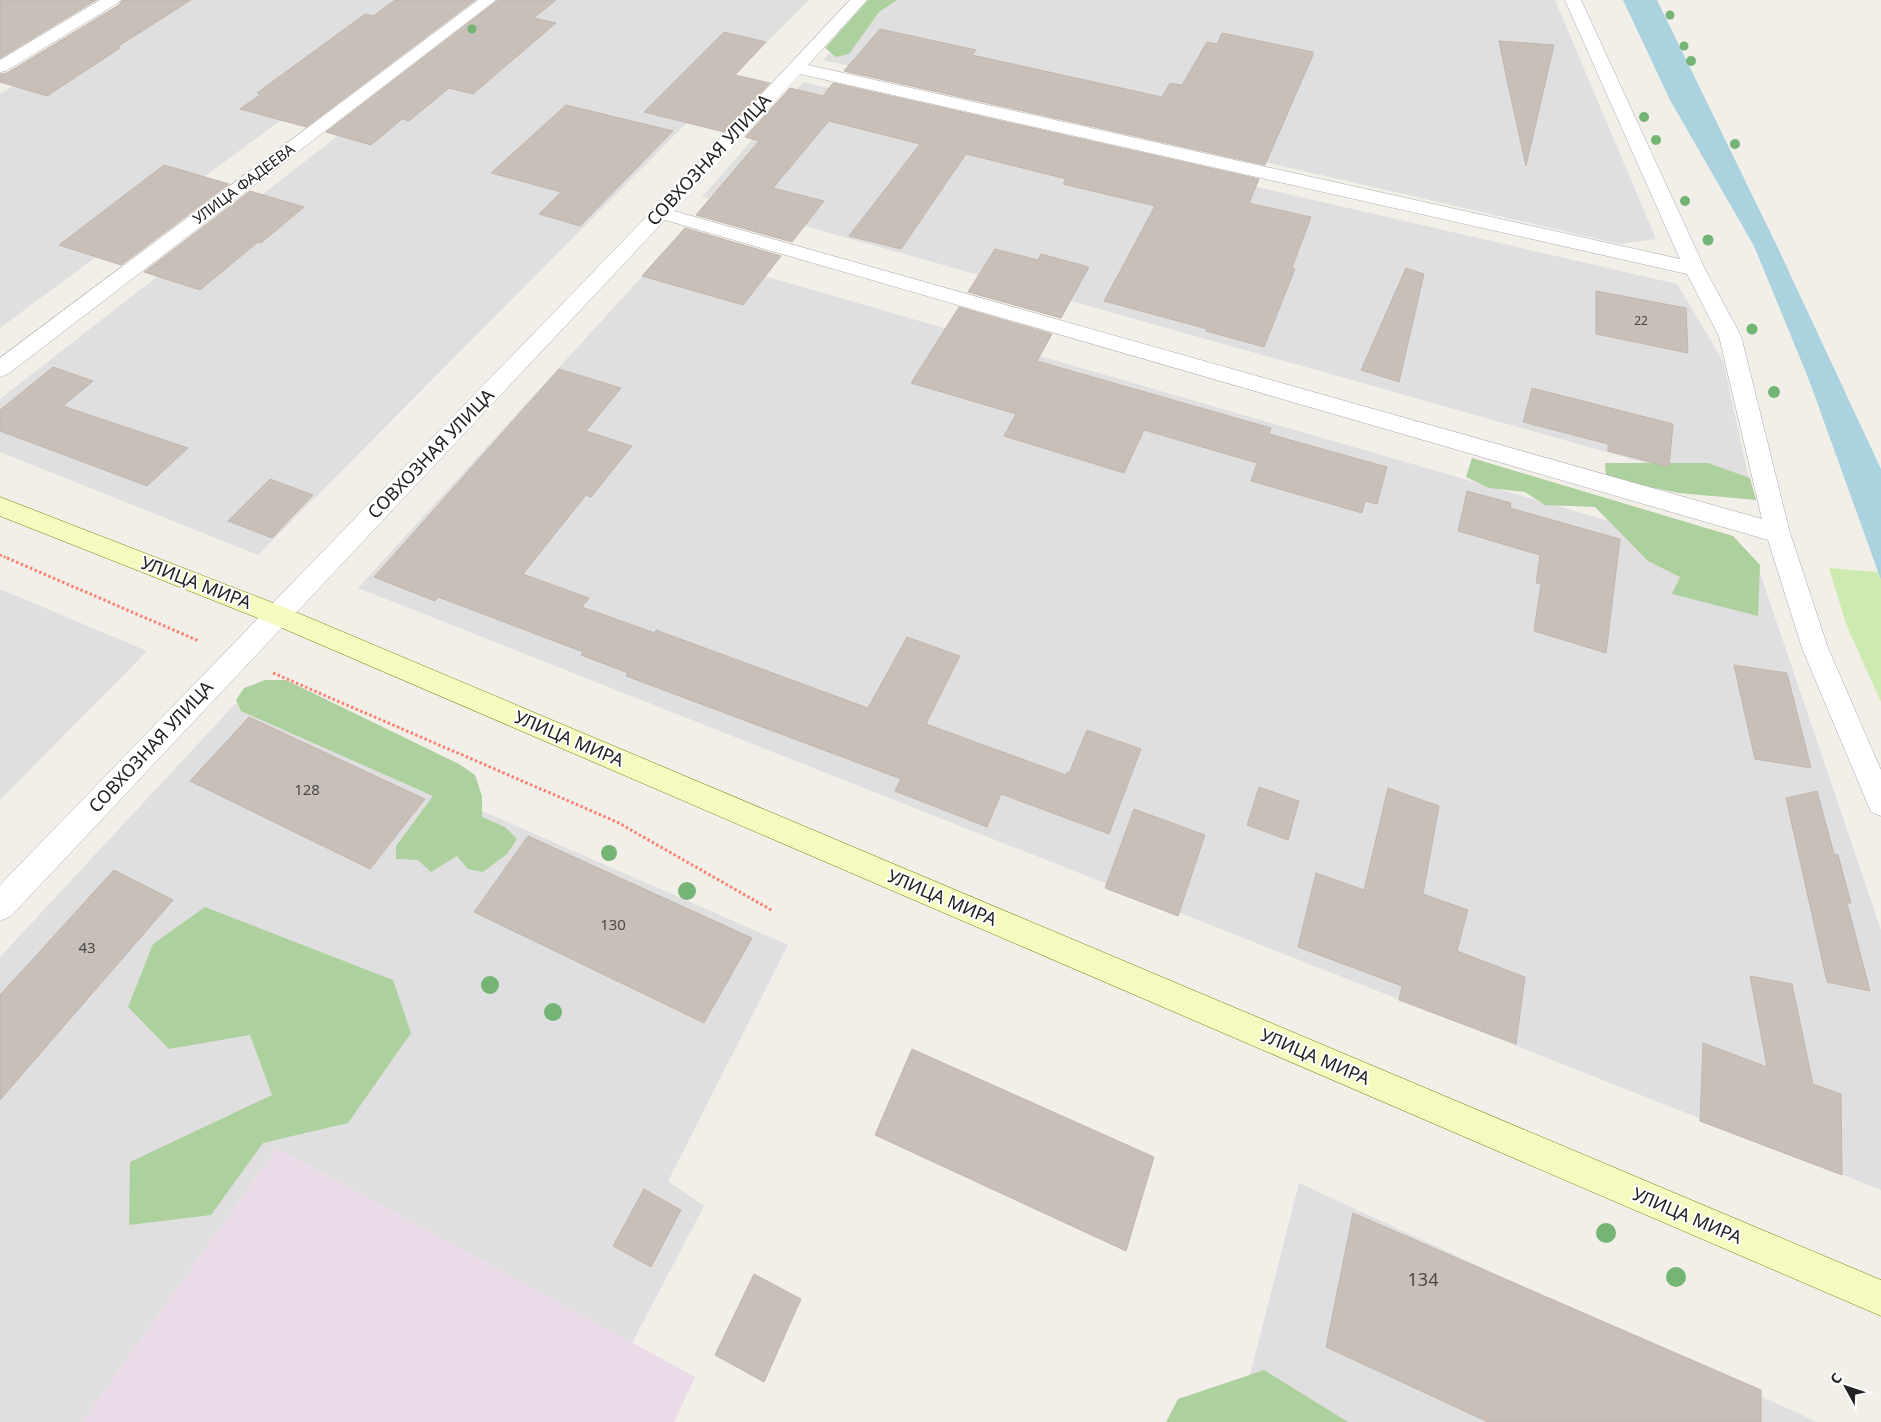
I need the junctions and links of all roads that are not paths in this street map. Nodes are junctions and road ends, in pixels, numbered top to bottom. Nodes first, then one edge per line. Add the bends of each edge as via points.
1 (112, 0) edge
2 (488, 0) edge
3 (859, 0) edge
4 (1573, 0) edge
5 (0, 67) edge
6 (796, 68) junction
7 (661, 213) junction
8 (1695, 269) junction
9 (0, 369) edge
10 (0, 506) edge
11 (1778, 533) junction
12 (277, 615) junction
13 (1881, 803) edge
14 (0, 906) edge
15 (1881, 1298) edge

1 - 5 street
2 - 9 street, УЛИЦА ФАДЕЕВА
3 - 6 street, СОВХОЗНАЯ УЛИЦА
4 - 8 street
6 - 7 street, СОВХОЗНАЯ УЛИЦА
6 - 8 street
7 - 11 street
7 - 12 street, СОВХОЗНАЯ УЛИЦА
8 - 11 street via 1730,336
10 - 12 main road, УЛИЦА МИРА
11 - 13 street via 1815,648
12 - 14 street, СОВХОЗНАЯ УЛИЦА
12 - 15 main road, УЛИЦА МИРА

